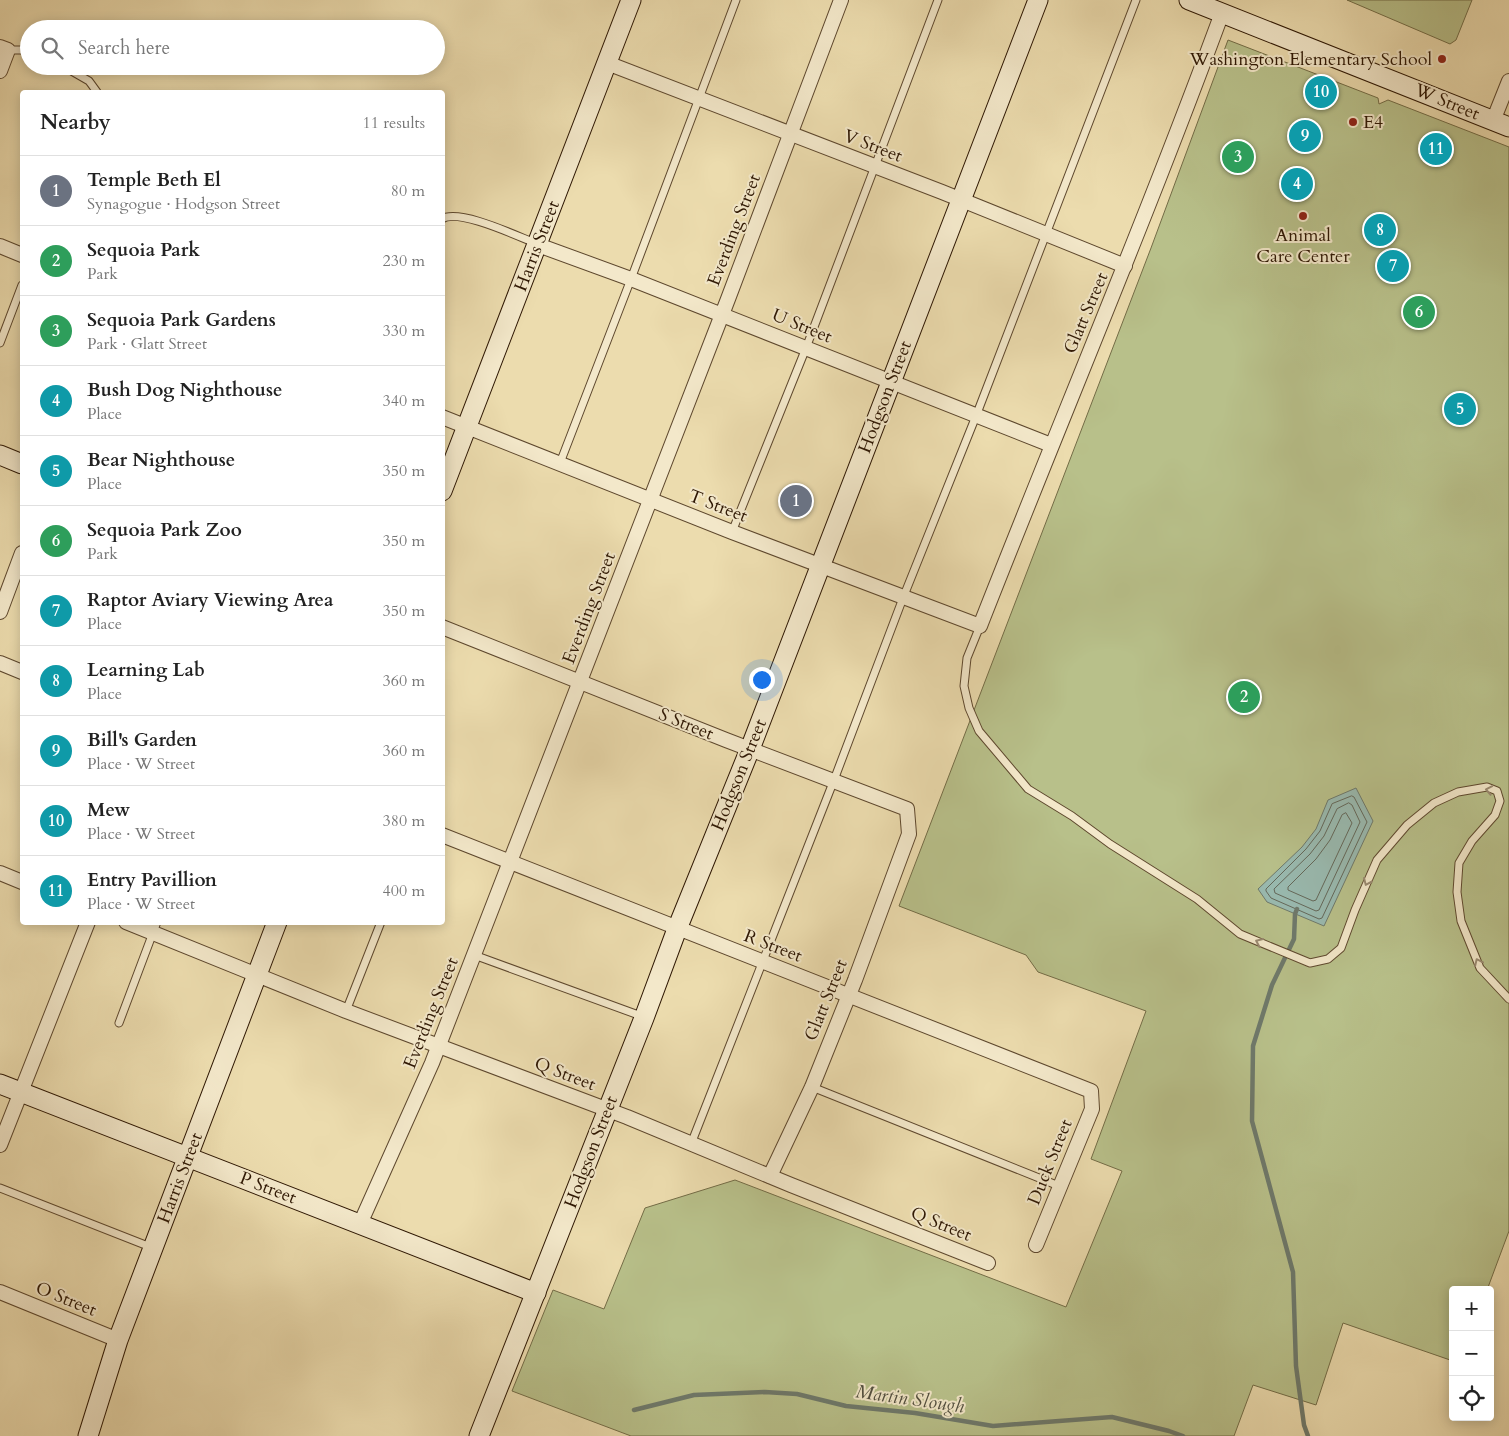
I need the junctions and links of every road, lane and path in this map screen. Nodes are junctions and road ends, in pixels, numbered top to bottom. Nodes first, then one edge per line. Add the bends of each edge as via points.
1 (631, 0) edge
2 (736, 0) edge
3 (841, 0) edge
4 (938, 0) edge
5 (1038, 0) edge
6 (1136, 0) edge
7 (1189, 0) edge
8 (1222, 13) junction
9 (4, 49) edge
10 (20, 50) edge
11 (607, 62) junction
12 (0, 71) edge
13 (79, 75) edge
14 (1509, 81) edge
15 (96, 90) edge
16 (699, 97) junction
17 (1501, 124) edge
18 (790, 134) junction
19 (876, 167) junction
20 (960, 200) junction
21 (445, 217) edge
22 (1044, 234) junction
23 (538, 244) junction
24 (0, 246) edge
25 (20, 254) edge
26 (1125, 266) junction
27 (631, 279) junction
28 (20, 290) edge
29 (721, 315) junction
30 (0, 343) edge
31 (806, 348) junction
32 (892, 382) junction
33 (976, 416) junction
34 (445, 418) edge
35 (467, 427) junction
36 (1051, 445) junction
37 (0, 455) edge
38 (20, 463) edge
39 (560, 463) junction
40 (445, 483) edge
41 (650, 500) junction
42 (732, 532) junction
43 (20, 558) edge
44 (820, 566) junction
45 (903, 598) junction
46 (0, 612) edge
47 (980, 626) junction
48 (445, 628) edge
49 (0, 663) edge
50 (20, 671) edge
51 (580, 681) junction
52 (750, 748) junction
53 (834, 780) junction
54 (909, 834) joint
55 (445, 836) edge
56 (509, 861) junction
57 (1, 875) edge
58 (20, 881) edge
59 (87, 925) edge
60 (140, 925) edge
61 (276, 925) edge
62 (380, 925) edge
63 (155, 928) edge
64 (677, 929) junction
65 (474, 955) junction
66 (763, 962) junction
67 (257, 976) junction
68 (849, 995) junction
69 (1509, 999) edge
70 (346, 1011) junction
71 (644, 1018) junction
72 (119, 1023) dead end
73 (438, 1045) junction
74 (0, 1084) edge
75 (812, 1087) junction
76 (1091, 1091) joint
77 (21, 1092) junction
78 (608, 1110) junction
79 (0, 1144) edge
80 (691, 1144) junction
81 (188, 1157) junction
82 (770, 1176) junction
83 (1059, 1186) junction
84 (0, 1188) edge
85 (360, 1224) junction
86 (1036, 1245) dead end
87 (153, 1248) junction
88 (988, 1263) dead end
89 (0, 1292) edge
90 (536, 1293) junction
91 (118, 1340) junction
92 (88, 1436) edge
93 (479, 1436) edge

1 - 11 street, Harris Street
2 - 16 lane
3 - 18 street, Everding Street
4 - 19 lane
5 - 20 street, Hodgson Street
6 - 22 lane
7 - 8 street, W Street
8 - 17 street, W Street
8 - 26 street, Glatt Street
9 - 10 lane
9 - 12 street
11 - 16 street, V Street
11 - 23 street, Harris Street
13 - 15 lane
14 - 17 street
16 - 18 street, V Street
16 - 27 lane
18 - 19 street, V Street
18 - 29 street, Everding Street
19 - 20 street, V Street
19 - 31 lane
20 - 22 street, V Street
20 - 32 street, Hodgson Street
21 - 23 lane via 464,216
22 - 26 street, V Street
22 - 33 lane
23 - 27 street, U Street
23 - 35 street, Harris Street
24 - 25 street
26 - 36 street, Glatt Street
27 - 29 street, U Street
27 - 39 lane
28 - 30 lane
29 - 31 street, U Street
29 - 41 street, Everding Street
31 - 32 street, U Street
31 - 42 lane
32 - 33 street, U Street
32 - 44 street, Hodgson Street
33 - 36 street, U Street
33 - 45 lane
34 - 35 street, T Street
35 - 39 street, T Street
35 - 40 street, Harris Street
36 - 47 street, Glatt Street
37 - 38 street
39 - 41 street, T Street
41 - 42 street, T Street
41 - 51 street, Everding Street
42 - 44 street, T Street
43 - 46 street
44 - 45 street, T Street
44 - 52 street, Hodgson Street
45 - 47 street, T Street
45 - 53 lane
69 -> 47 lane via 1480,968 1461,921 1457,892 1459,863 1472,841 1495,815 1500,801 1497,791 1487,787 1458,792 1434,803 1406,825 1377,860 1341,948 1328,960 1310,963 1240,934 1197,899 1028,789 979,731 969,708 964,686 968,658
48 - 51 street, S Street
49 - 50 street
51 - 52 street, S Street
51 - 56 street, Everding Street
52 - 53 street, S Street
52 - 64 street, Hodgson Street
53 - 54 street, S Street via 907,809
53 - 66 lane
54 - 68 street, Glatt Street
55 - 56 street, R Street
56 - 64 street, R Street
56 - 65 street, Everding Street
57 - 58 street
59 - 77 street
60 - 63 street, Q Street
61 - 67 street, Harris Street
62 - 70 lane
63 - 67 street, Q Street
63 - 72 lane
64 - 66 street, R Street
64 - 71 street, Hodgson Street
65 - 71 lane
65 - 73 street, Everding Street
66 - 68 street, R Street
66 - 80 lane
67 - 70 street, Q Street
67 - 81 street, Harris Street
68 - 75 street, Glatt Street
68 - 76 street, R Street
70 - 73 street, Q Street
71 - 78 street, Hodgson Street
73 - 78 street, Q Street
73 - 85 street, Everding Street
74 - 77 street, P Street
75 - 82 street, Glatt Street
75 - 83 lane
76 - 83 street, Duck Street via 1092,1109
77 - 79 street
77 - 81 street, P Street
78 - 80 street, Q Street
78 - 90 street, Hodgson Street
80 - 82 street, Q Street
81 - 85 street, P Street
81 - 87 street, Harris Street
82 - 88 street, Q Street
83 - 86 street, Duck Street
84 - 87 lane
85 - 90 street, P Street
87 - 91 street, Harris Street
89 - 91 street, O Street
90 - 93 street, Hodgson Street
91 - 92 street, Harris Street

